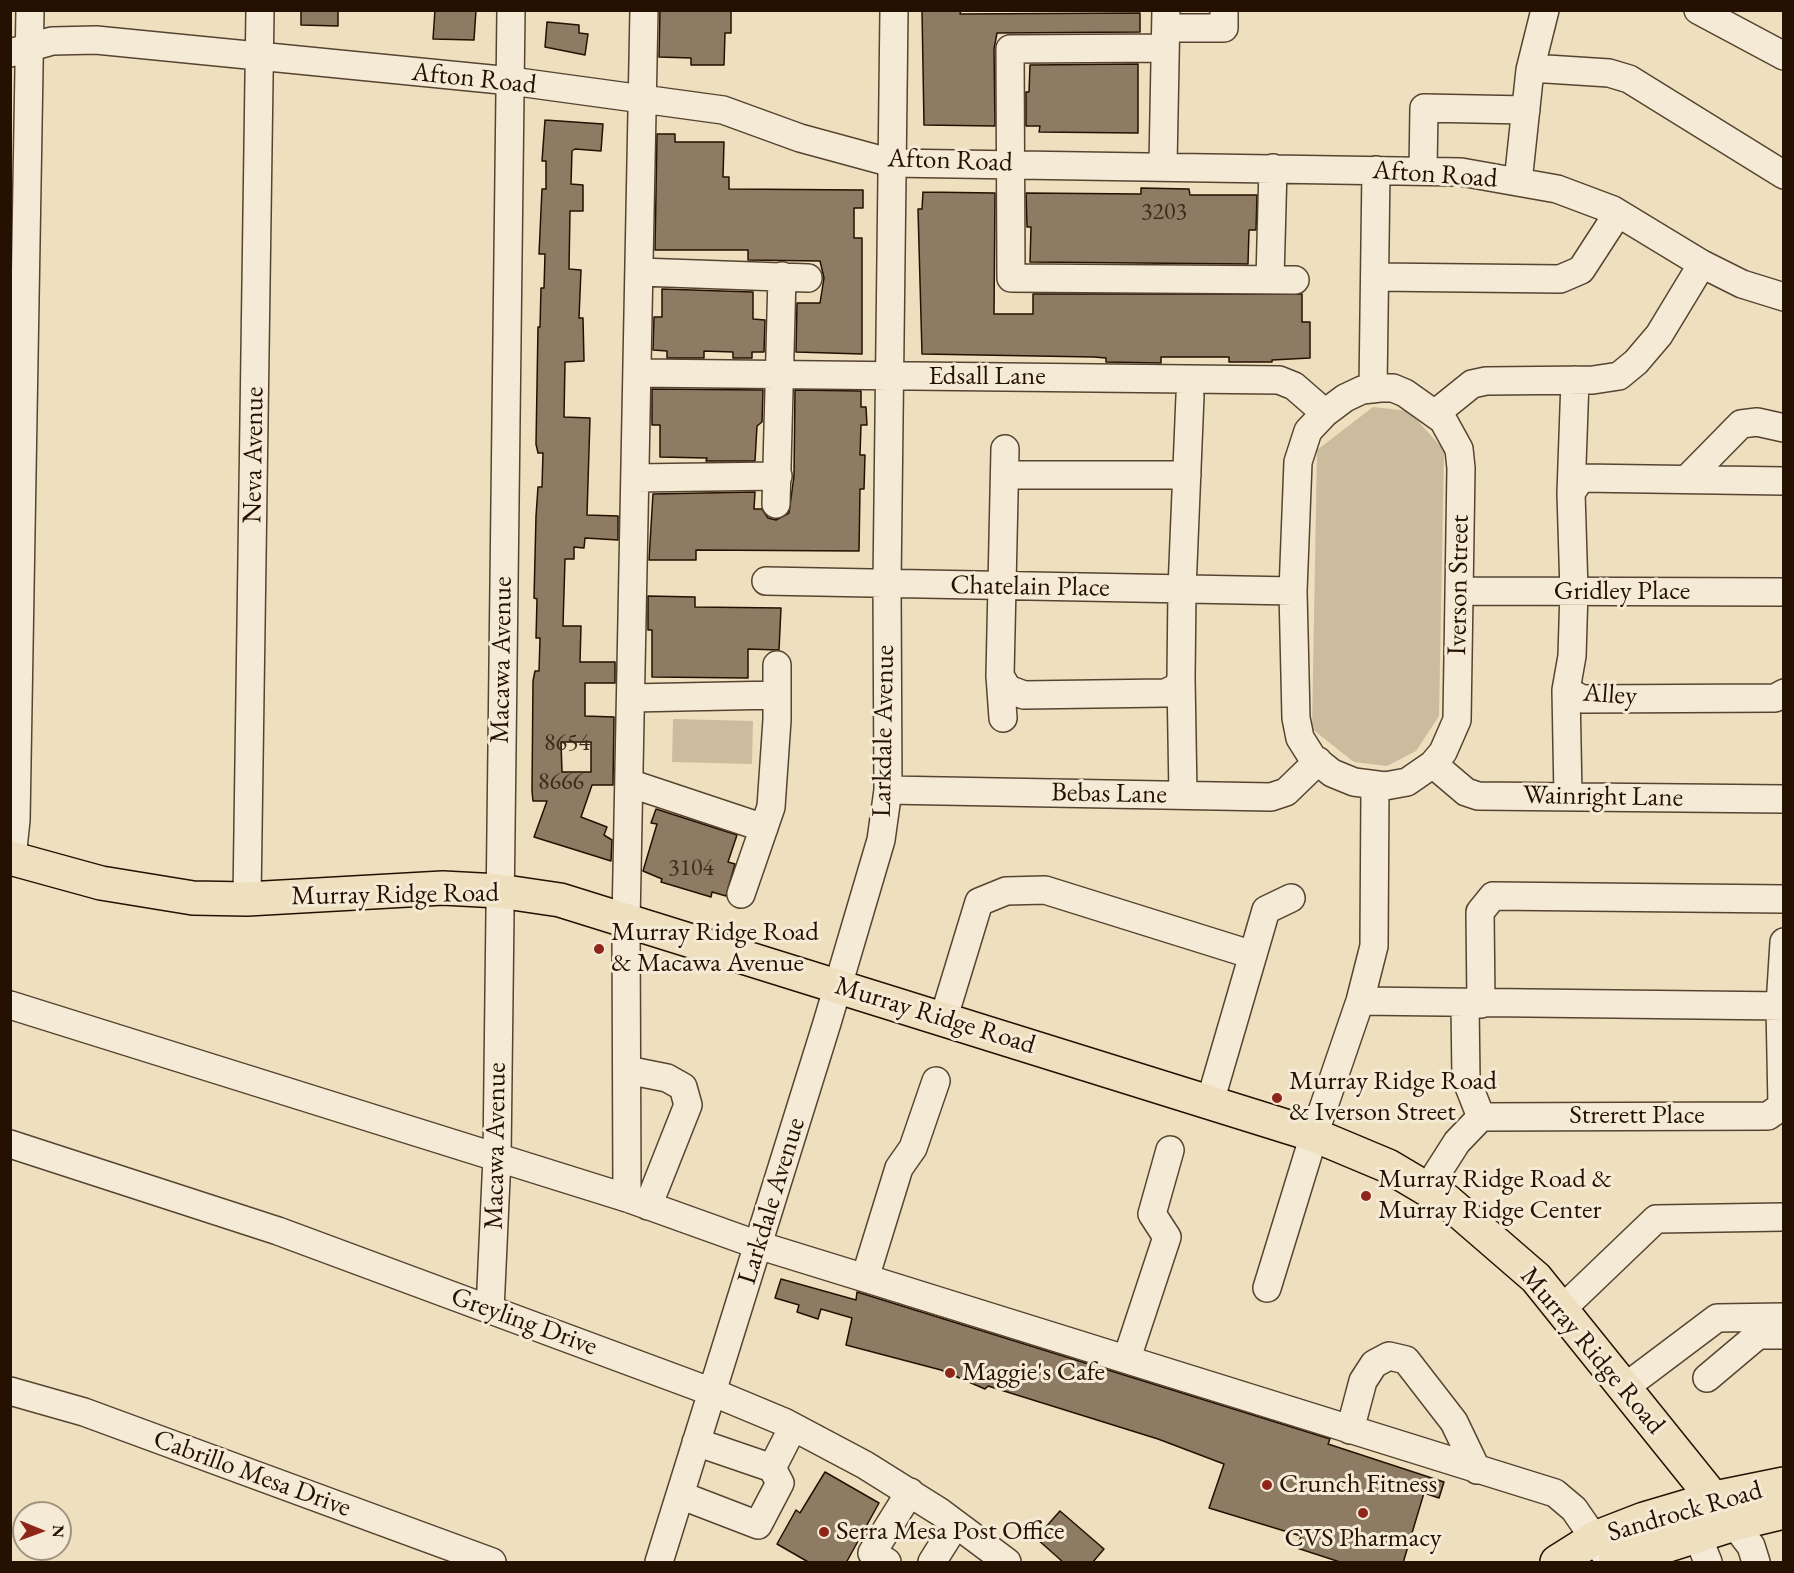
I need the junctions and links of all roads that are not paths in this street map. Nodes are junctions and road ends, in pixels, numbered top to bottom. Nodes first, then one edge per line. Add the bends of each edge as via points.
1 (30, 10) edge
2 (260, 10) edge
3 (511, 10) edge
4 (644, 10) edge
5 (894, 10) edge
6 (1224, 10) edge
7 (1545, 10) edge
8 (1698, 10) edge
9 (1166, 29) edge
10 (20, 50) edge
11 (1784, 56) edge
12 (260, 57) junction
13 (1531, 68) junction
14 (511, 81) junction
15 (642, 100) junction
16 (1526, 110) junction
17 (892, 163) junction
18 (1011, 164) junction
19 (1163, 165) junction
20 (1273, 168) junction
21 (1376, 170) junction
22 (1424, 171) junction
23 (1784, 175) edge
24 (1518, 182) junction
25 (1618, 213) junction
26 (1702, 264) junction
27 (640, 272) junction
28 (1375, 277) junction
29 (1784, 297) edge
30 (638, 373) junction
31 (780, 375) junction
32 (888, 376) junction
33 (1575, 380) junction
34 (1373, 389) junction
35 (1190, 396) dead end
36 (1325, 413) junction
37 (1436, 413) junction
38 (1784, 428) edge
39 (1186, 475) junction
40 (778, 476) junction
41 (636, 478) junction
42 (1687, 479) junction
43 (1784, 481) edge
44 (1571, 493) junction
45 (776, 504) dead end
46 (766, 581) dead end
47 (886, 585) junction
48 (1003, 586) junction
49 (1182, 589) junction
50 (1293, 591) junction
51 (1460, 591) junction
52 (1574, 591) junction
53 (1784, 592) edge
54 (777, 665) dead end
55 (1000, 676) junction
56 (1181, 678) junction
57 (1566, 690) junction
58 (1784, 693) edge
59 (777, 695) junction
60 (631, 698) junction
61 (1003, 718) dead end
62 (1318, 761) junction
63 (1433, 764) junction
64 (629, 783) junction
65 (1375, 786) junction
66 (888, 790) junction
67 (1183, 795) junction
68 (1568, 797) junction
69 (1784, 799) edge
70 (764, 828) junction
71 (11, 858) edge
72 (499, 891) junction
73 (741, 894) dead end
74 (1292, 898) dead end
75 (247, 899) junction
76 (1784, 899) edge
77 (626, 922) junction
78 (1784, 942) edge
79 (1253, 955) junction
80 (837, 986) junction
81 (1360, 1001) junction
82 (1473, 1004) junction
83 (10, 1005) edge
84 (1782, 1006) edge
85 (943, 1020) junction
86 (627, 1070) junction
87 (936, 1081) dead end
88 (1210, 1102) junction
89 (1481, 1117) junction
90 (1314, 1135) junction
91 (10, 1144) edge
92 (1170, 1150) dead end
93 (497, 1157) junction
94 (1427, 1189) junction
95 (638, 1202) junction
96 (1784, 1217) edge
97 (758, 1245) junction
98 (865, 1278) junction
99 (1267, 1288) dead end
100 (490, 1310) junction
101 (1561, 1310) junction
102 (1784, 1317) edge
103 (1784, 1335) edge
104 (1127, 1358) junction
105 (1707, 1378) dead end
106 (1624, 1388) junction
107 (10, 1391) edge
108 (712, 1392) junction
109 (793, 1427) junction
110 (1350, 1430) junction
111 (696, 1442) junction
112 (772, 1468) junction
113 (1477, 1470) junction
114 (1784, 1484) edge
115 (910, 1492) junction
116 (680, 1495) junction
117 (1715, 1498) junction
118 (1784, 1512) edge
119 (956, 1524) junction
120 (1734, 1524) junction
121 (1703, 1550) edge
122 (1606, 1554) edge
123 (492, 1563) edge
124 (659, 1563) edge
125 (887, 1563) edge
126 (932, 1563) edge
127 (1007, 1563) edge
128 (1557, 1563) edge
129 (1755, 1563) edge

1 - 10 street
2 - 12 street, Neva Avenue
3 - 14 street, Macawa Avenue
4 - 15 street
5 - 17 street, Larkdale Avenue
6 - 9 street via 1224,28
7 - 13 street
8 - 11 street
9 - 18 street via 1010,49
9 - 19 street
10 - 12 street, Afton Road via 52,41 96,40
10 - 71 street via 16,820
12 - 14 street, Afton Road
12 - 75 street, Neva Avenue
13 - 16 street
13 - 23 street via 1609,73 1629,79
14 - 15 street, Afton Road
14 - 72 street, Macawa Avenue
15 - 17 street, Afton Road via 723,110 800,138
15 - 27 street
16 - 22 street via 1424,108
16 - 24 street
17 - 18 street, Afton Road
17 - 32 street, Larkdale Avenue
18 - 19 street, Afton Road
18 - 20 street via 1011,278 1282,280
19 - 20 street, Afton Road
20 - 21 street, Afton Road
21 - 22 street, Afton Road
21 - 28 street
22 - 24 street, Afton Road via 1461,172
24 - 25 street, Afton Road via 1557,189
25 - 26 street, Afton Road
25 - 28 street via 1581,270 1560,279
26 - 29 street, Afton Road via 1742,284
26 - 33 street via 1659,335 1636,362 1619,376
27 - 30 street
27 - 31 street via 795,277
28 - 34 street
30 - 31 street, Edsall Lane
30 - 41 street
31 - 32 street, Edsall Lane
31 - 40 street
32 - 36 street, Edsall Lane via 1279,380 1294,386
32 - 47 street, Larkdale Avenue
33 - 37 street via 1472,384
33 - 44 street, Alley
34 - 36 street, Iverson Street via 1345,398
34 - 37 street, Iverson Street via 1393,388
35 - 39 street
36 - 50 street, Iverson Street via 1308,431 1298,462
37 - 51 street, Iverson Street via 1452,432 1460,459
38 - 42 street via 1757,422 1742,424
39 - 48 street via 1005,462
39 - 49 street
40 - 41 street
40 - 45 street
41 - 60 street
42 - 43 street
42 - 44 street via 1581,478
44 - 52 street, Alley
46 - 47 street, Chatelain Place
47 - 48 street, Chatelain Place
47 - 66 street, Larkdale Avenue
48 - 49 street, Chatelain Place
48 - 55 street
49 - 50 street, Chatelain Place
49 - 56 street
50 - 62 street, Iverson Street via 1296,718 1300,738
51 - 52 street, Gridley Place
51 - 63 street, Iverson Street via 1457,720 1443,752
52 - 53 street, Gridley Place
52 - 57 street, Alley via 1572,656
54 - 59 street
55 - 56 street via 1008,689 1024,695 1165,693 1178,687
55 - 61 street
56 - 67 street
57 - 58 street, Alley via 1582,699 1775,698
57 - 68 street
59 - 60 street
59 - 70 street via 771,807
60 - 64 street
62 - 65 street, Iverson Street via 1332,773
62 - 67 street, Bebas Lane via 1286,792 1271,797
63 - 65 street, Iverson Street via 1407,782
63 - 68 street, Wainright Lane via 1466,792 1478,796
64 - 70 street
64 - 77 street
65 - 81 street via 1374,946
66 - 67 street, Bebas Lane
66 - 80 street, Larkdale Avenue via 881,840
68 - 69 street, Wainright Lane
70 - 73 street
71 - 75 main road, Murray Ridge Road via 101,883 171,896
72 - 75 main road, Murray Ridge Road via 443,888
72 - 77 main road, Murray Ridge Road via 560,900
72 - 93 street, Macawa Avenue
74 - 79 street via 1266,910
76 - 82 street via 1493,896 1480,912
77 - 80 main road, Murray Ridge Road
77 - 86 street
78 - 84 street
79 - 85 street via 1045,890 1006,891 979,902
79 - 88 street
80 - 85 main road, Murray Ridge Road
80 - 97 street, Larkdale Avenue
81 - 82 street
81 - 90 street
82 - 84 street
82 - 89 street via 1466,1079
83 - 93 street
84 - 89 street, Strerett Place via 1782,1106 1768,1116
85 - 88 main road, Murray Ridge Road
86 - 95 street
86 - 95 street via 667,1078 683,1087 688,1105
87 - 98 street via 913,1148 898,1168
88 - 90 main road, Murray Ridge Road
89 - 94 street via 1456,1142
90 - 94 main road, Murray Ridge Road via 1388,1166
90 - 99 street
91 - 100 street, Greyling Drive via 278,1231
92 - 104 street via 1152,1214 1167,1237
93 - 95 street
93 - 100 street, Macawa Avenue
94 - 101 main road, Murray Ridge Road via 1447,1201 1536,1278
95 - 97 street
96 - 101 street via 1656,1219
97 - 98 street
97 - 108 street, Larkdale Avenue
98 - 104 street
100 - 108 street, Greyling Drive
101 - 106 main road, Murray Ridge Road
102 - 106 street via 1717,1318
103 - 105 street via 1758,1335
104 - 110 street
106 - 117 main road, Murray Ridge Road
107 - 123 street, Cabrillo Mesa Drive via 84,1412
108 - 109 street, Greyling Drive
108 - 111 street, Larkdale Avenue
109 - 112 street
109 - 115 street, Greyling Drive
110 - 113 street
110 - 113 street via 1363,1381 1374,1364 1389,1356 1406,1360 1454,1422
111 - 112 street
111 - 116 street, Larkdale Avenue
112 - 116 street via 780,1483 758,1525
113 - 122 street via 1556,1492 1574,1509
114 - 117 main road, Sandrock Road
115 - 119 street, Greyling Drive
115 - 125 street via 872,1553
116 - 124 street, Larkdale Avenue
117 - 120 main road, Murray Ridge Road
117 - 122 main road, Sandrock Road via 1644,1519
118 - 120 main road, Sandrock Road
119 - 126 street
119 - 127 street, Greyling Drive
120 - 121 main road, Sandrock Road
120 - 129 street via 1751,1546
121 - 122 main road, Sandrock Road
122 - 128 main road, Sandrock Road

